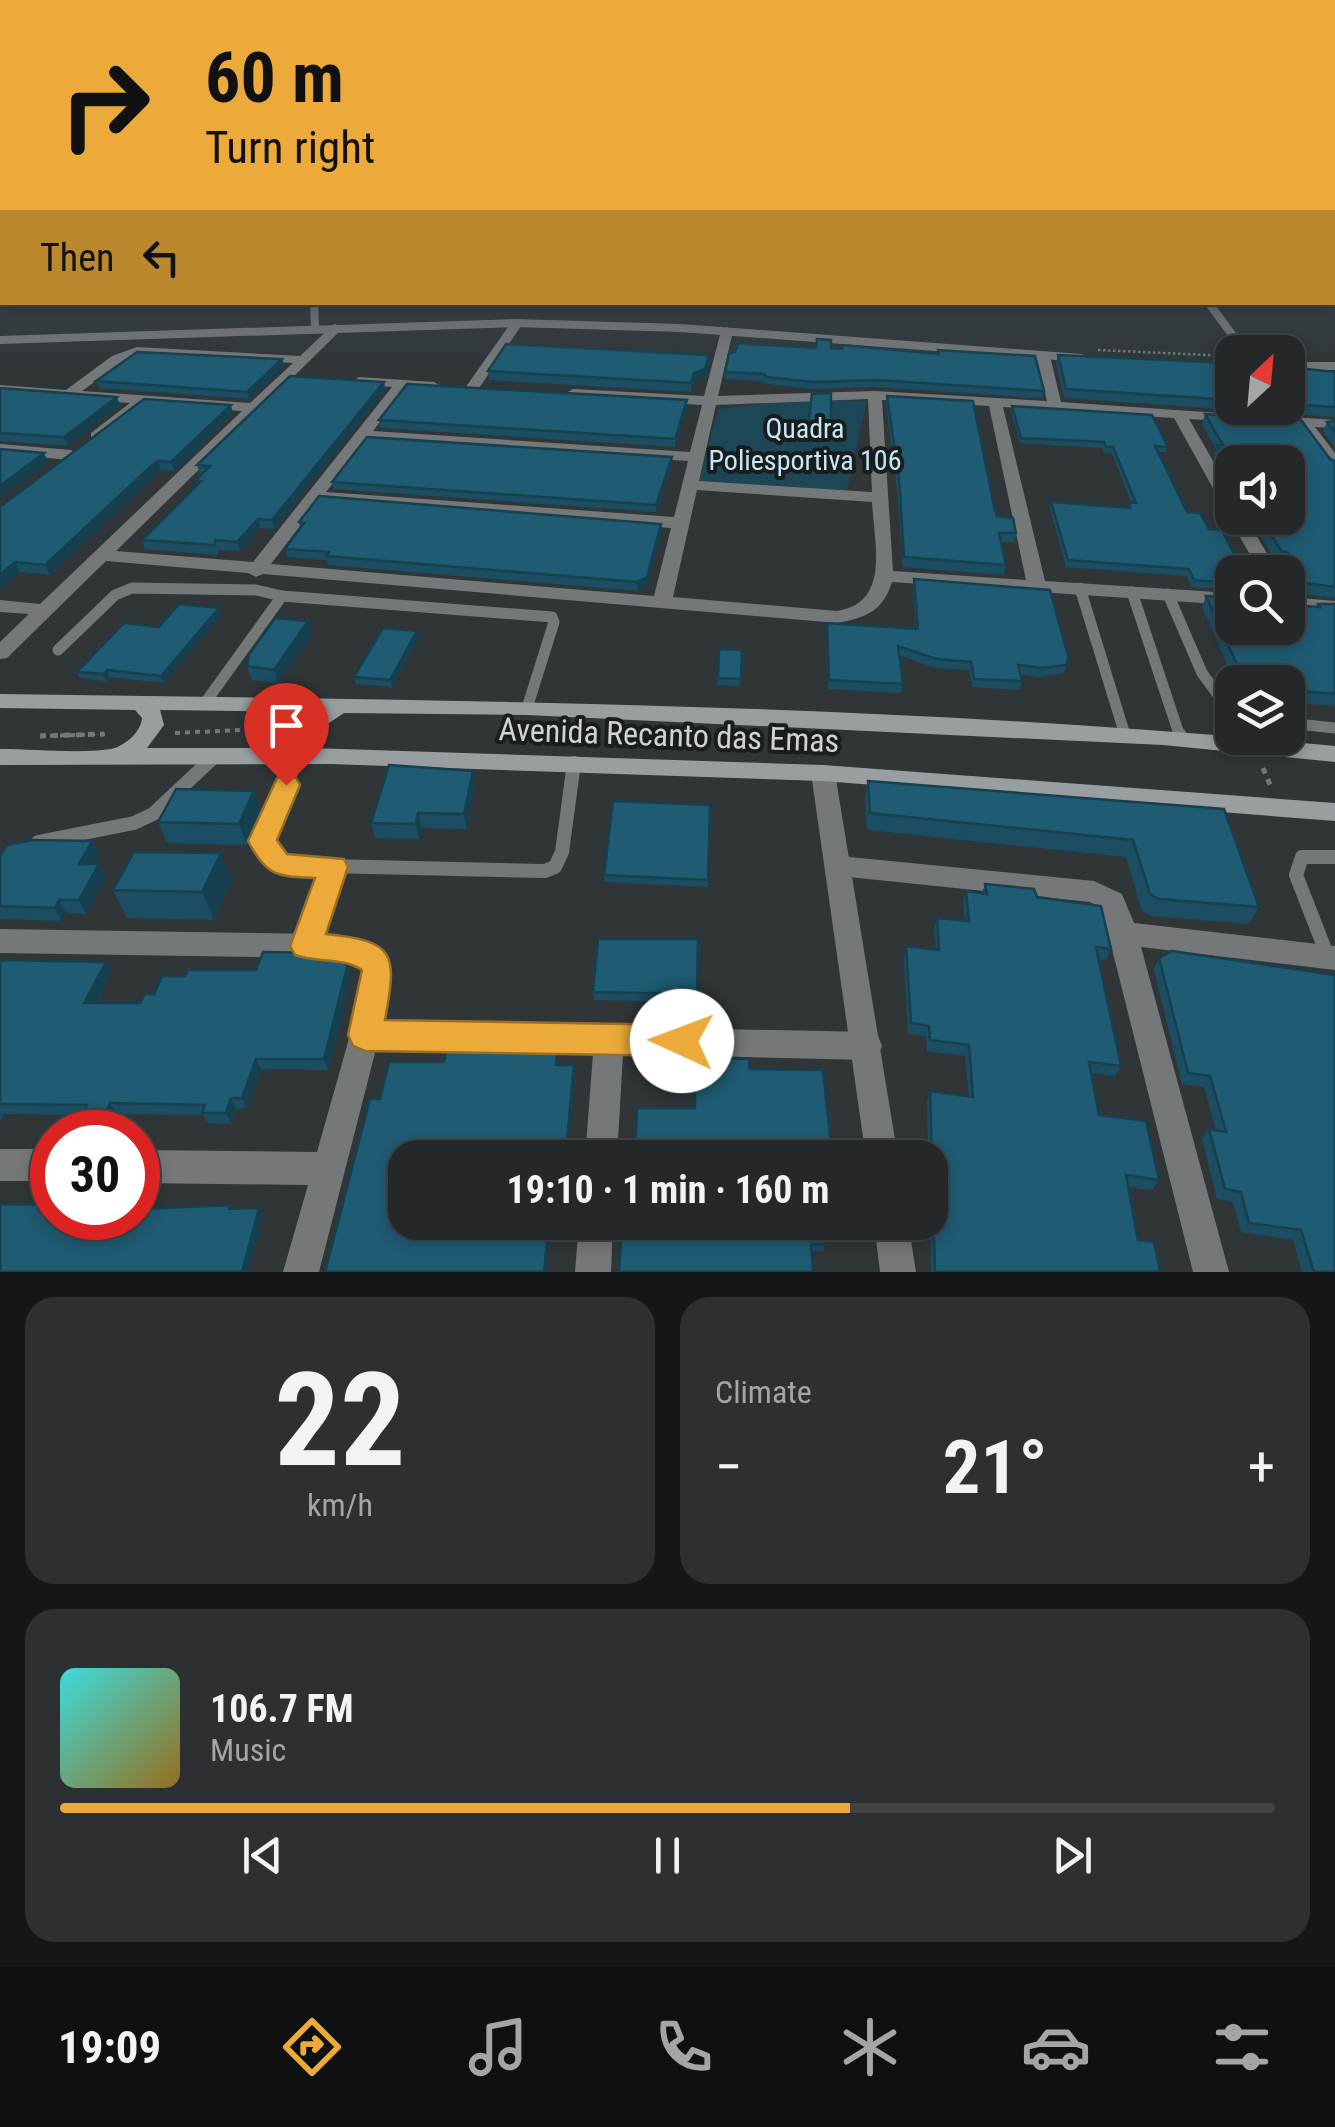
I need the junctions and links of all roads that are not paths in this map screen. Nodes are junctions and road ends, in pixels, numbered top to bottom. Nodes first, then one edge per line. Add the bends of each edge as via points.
1 (314, 305) edge
2 (1210, 305) edge
3 (517, 323) junction
4 (338, 327) junction
5 (315, 328) junction
6 (727, 331) junction
7 (1232, 335) edge
8 (0, 340) edge
9 (503, 345) junction
10 (522, 346) edge
11 (701, 355) edge
12 (721, 356) junction
13 (1043, 356) junction
14 (1100, 359) edge
15 (1305, 366) edge
16 (1335, 366) edge
17 (304, 369) junction
18 (345, 380) edge
19 (403, 383) junction
20 (472, 388) junction
21 (0, 389) edge
22 (490, 389) edge
23 (72, 392) junction
24 (564, 393) edge
25 (875, 395) junction
26 (144, 399) junction
27 (712, 400) junction
28 (995, 402) junction
29 (1056, 406) junction
30 (253, 408) junction
31 (1179, 414) junction
32 (1215, 416) edge
33 (1305, 422) edge
34 (1305, 423) edge
35 (1335, 424) edge
36 (364, 434) junction
37 (0, 450) edge
38 (71, 456) junction
39 (694, 457) junction
40 (1335, 464) edge
41 (57, 466) edge
42 (1215, 478) edge
43 (690, 486) junction
44 (313, 496) junction
45 (880, 498) junction
46 (680, 523) junction
47 (102, 555) junction
48 (256, 570) junction
49 (884, 576) junction
50 (429, 584) junction
51 (1036, 584) junction
52 (1080, 588) junction
53 (1132, 592) junction
54 (1168, 594) junction
55 (282, 596) junction
56 (1215, 598) edge
57 (662, 602) junction
58 (1305, 604) edge
59 (0, 606) edge
60 (420, 606) junction
61 (1335, 607) edge
62 (45, 610) junction
63 (58, 650) dead end
64 (0, 653) edge
65 (1215, 696) edge
66 (0, 701) edge
67 (141, 703) junction
68 (205, 704) junction
69 (338, 707) junction
70 (528, 708) junction
71 (1305, 725) edge
72 (1335, 728) edge
73 (1125, 735) junction
74 (1180, 738) junction
75 (1215, 740) edge
76 (1305, 749) edge
77 (1305, 754) edge
78 (1335, 754) edge
79 (118, 756) junction
80 (216, 756) junction
81 (298, 757) junction
82 (0, 758) edge
83 (574, 763) junction
84 (823, 773) junction
85 (1335, 774) edge
86 (1335, 803) edge
87 (1291, 807) junction
88 (1335, 812) edge
89 (19, 846) edge
90 (1335, 857) edge
91 (840, 866) junction
92 (334, 867) junction
93 (1124, 933) junction
94 (0, 940) edge
95 (306, 946) junction
96 (1331, 957) edge
97 (365, 1035) junction
98 (609, 1039) junction
99 (866, 1046) junction
100 (601, 1140) edge
101 (879, 1140) edge
102 (0, 1165) edge
103 (30, 1165) edge
104 (160, 1166) edge
105 (329, 1168) junction
106 (595, 1240) edge
107 (894, 1240) edge
108 (301, 1272) edge
109 (592, 1272) edge
110 (898, 1272) edge
111 (1211, 1272) edge

1 - 5 lane
2 - 7 lane
3 - 4 street
3 - 6 street
3 - 9 street
4 - 5 street
4 - 17 street
5 - 8 street
6 - 12 street
6 - 13 street
9 - 10 street
9 - 20 street
11 - 12 street
12 - 27 street
13 - 14 street
13 - 29 street
15 - 16 street
17 - 23 street via 137,351
17 - 30 street
18 - 19 street
19 - 20 street
19 - 36 street
20 - 22 street
21 - 23 street
23 - 26 street
24 - 27 street
25 - 27 street
25 - 28 street
25 - 45 street
26 - 30 street
26 - 38 street
27 - 39 street
28 - 29 street
28 - 51 street
29 - 31 street
30 - 47 street
31 - 32 street
31 - 42 street
33 - 35 street
34 - 40 street
36 - 39 street
36 - 44 street
37 - 38 street
38 - 41 street
39 - 43 street
43 - 45 street
43 - 46 street
44 - 46 street
44 - 48 street
45 - 49 street
46 - 57 street
47 - 48 street
47 - 62 street
48 - 50 street
49 - 51 street
49 - 57 street via 880,598 858,614
50 - 57 street
50 - 60 lane
51 - 52 street
52 - 53 street
52 - 73 lane
53 - 54 street
53 - 74 lane
54 - 56 street
54 - 65 lane
55 - 60 lane
55 - 63 lane via 132,588 115,595
55 - 68 lane
58 - 61 street
59 - 62 street
60 - 70 lane via 554,618
62 - 64 street
66 - 67 main road, Avenida Recanto das Emas
67 - 68 main road, Avenida Recanto das Emas
67 - 79 main road via 152,710 150,734
68 - 69 main road, Avenida Recanto das Emas
69 - 70 main road, Avenida Recanto das Emas
69 - 81 main road via 308,727
70 - 73 main road, Avenida Recanto das Emas
71 - 72 lane
73 - 74 main road, Avenida Recanto das Emas
74 - 75 main road, Avenida Recanto das Emas
76 - 78 main road, Avenida Recanto das Emas
77 - 85 main road
79 - 80 main road, Avenida Recanto das Emas
79 - 82 main road, Avenida Recanto das Emas
80 - 81 main road, Avenida Recanto das Emas
80 - 89 lane via 153,814 134,823
81 - 83 main road, Avenida Recanto das Emas
81 - 92 lane via 262,841 283,865
83 - 84 main road, Avenida Recanto das Emas
83 - 92 lane via 555,867
84 - 87 main road, Avenida Recanto das Emas
84 - 91 street
86 - 87 main road
87 - 88 main road, Avenida Recanto das Emas
90 - 96 lane via 1302,857 1296,875
91 - 93 street via 1094,892 1117,907
91 - 99 street
92 - 95 lane
93 - 96 street
93 - 111 street
94 - 95 street
95 - 97 street via 360,951 375,962
97 - 98 street
97 - 105 street
98 - 99 street
98 - 100 street
99 - 101 street
102 - 103 street
104 - 105 street
105 - 108 street
106 - 109 street
107 - 110 street

